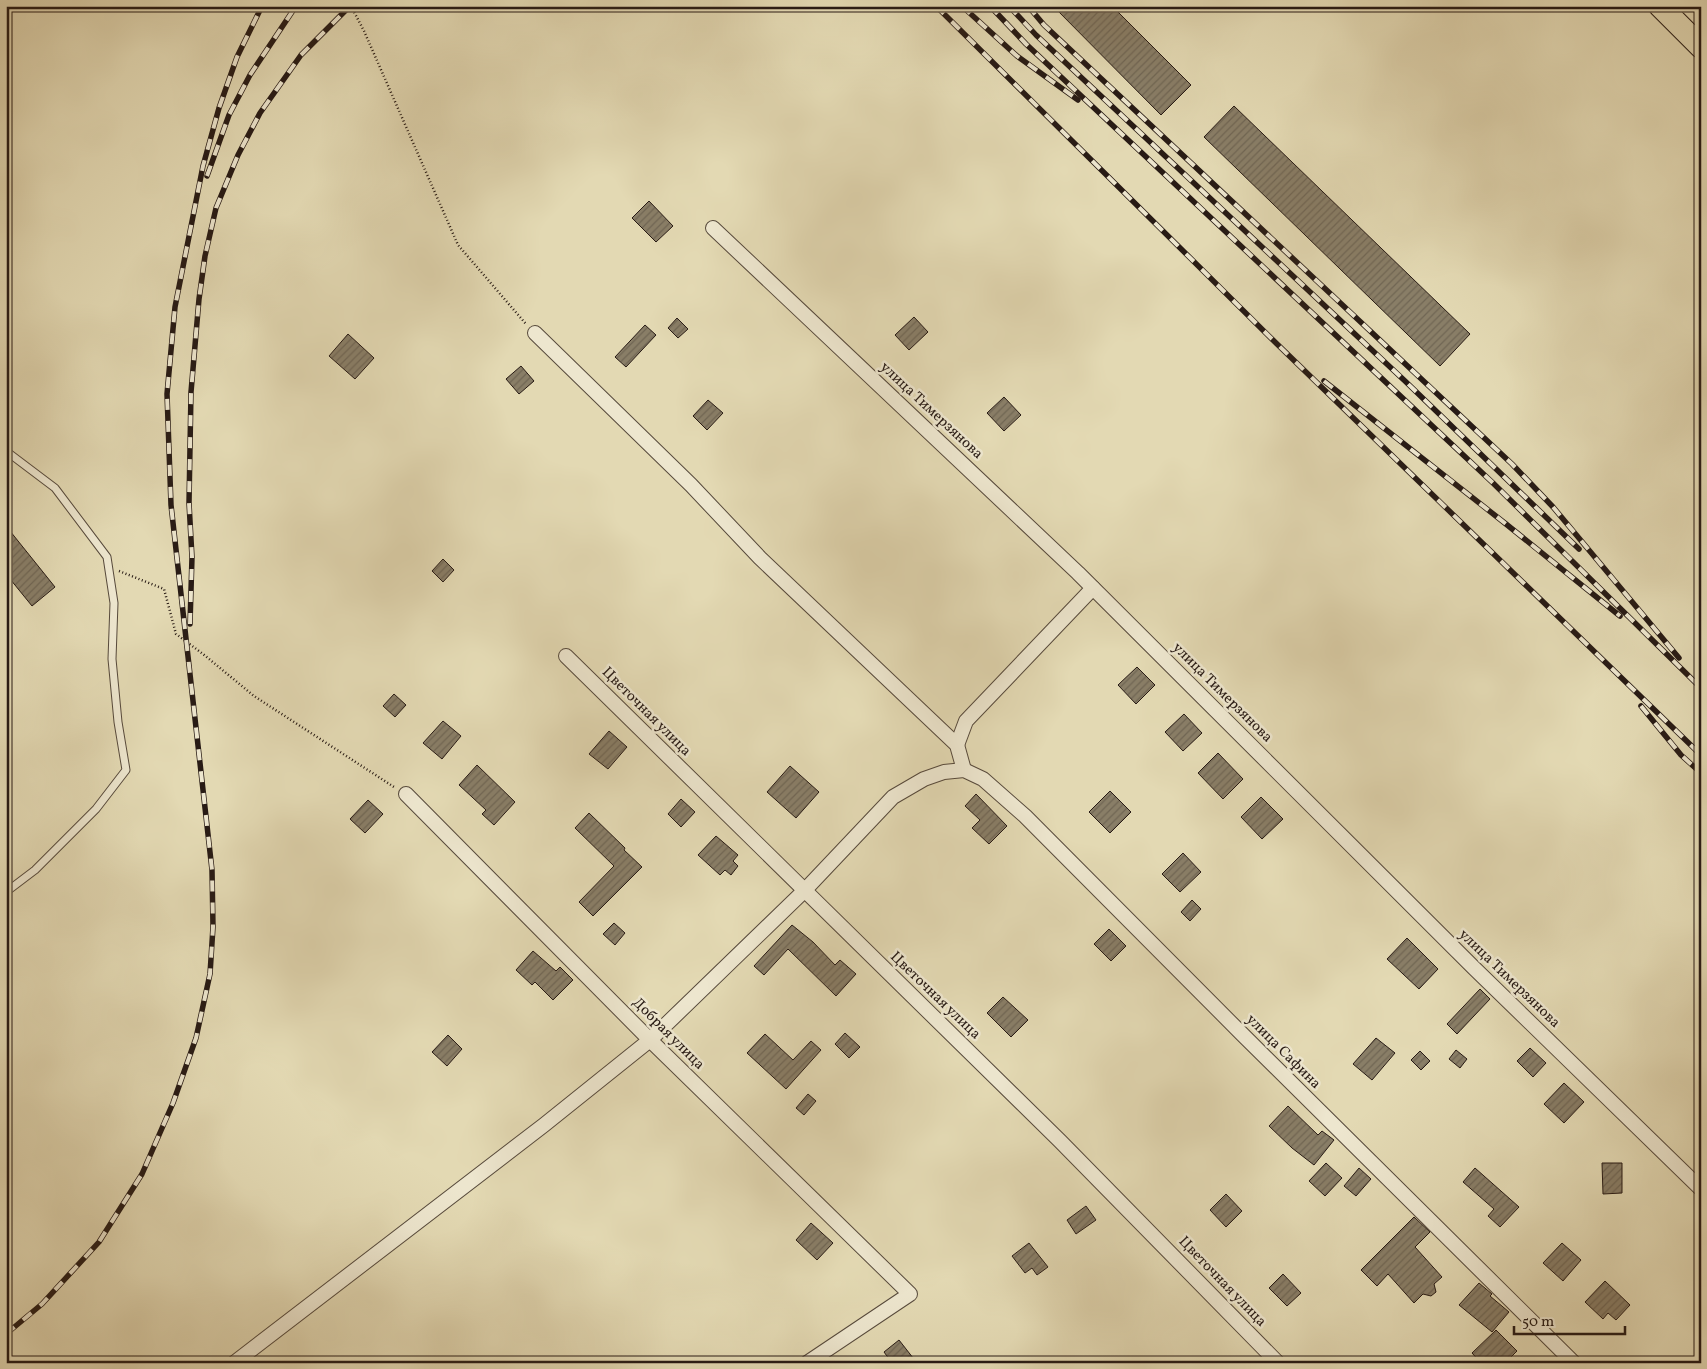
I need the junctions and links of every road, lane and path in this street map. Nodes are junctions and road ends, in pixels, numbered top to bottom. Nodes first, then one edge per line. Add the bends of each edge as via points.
1 (351, 6) edge
2 (1660, 6) edge
3 (1701, 46) edge
4 (713, 228) dead end
5 (535, 334) joint
6 (6, 451) edge
7 (108, 567) junction
8 (1093, 588) junction
9 (566, 656) dead end
10 (957, 745) junction
11 (964, 770) junction
12 (406, 794) joint
13 (804, 891) junction
14 (6, 892) edge
15 (650, 1040) junction
16 (1701, 1188) edge
17 (234, 1363) edge
18 (807, 1363) edge
19 (1278, 1363) edge
20 (1574, 1363) edge

1 - 5 path via 458,245
2 - 3 main road
4 - 8 street, улица Тимерзянова
5 - 10 street via 691,485 760,558
6 - 7 lane via 55,488 107,557
7 - 12 path via 164,589 176,634 254,696
7 - 14 lane via 114,603 112,659 126,770 96,809 36,870
8 - 10 street via 966,721
8 - 16 street, улица Тимерзянова via 1467,961
9 - 13 street, Цветочная улица
10 - 11 street
11 - 13 street via 924,779 893,797
11 - 20 street, улица Сафина via 983,779 1025,816
12 - 15 street, Добрая улица
13 - 15 street
13 - 19 street, Цветочная улица via 1060,1141
15 - 17 street
15 - 18 street, Добрая улица via 910,1294

